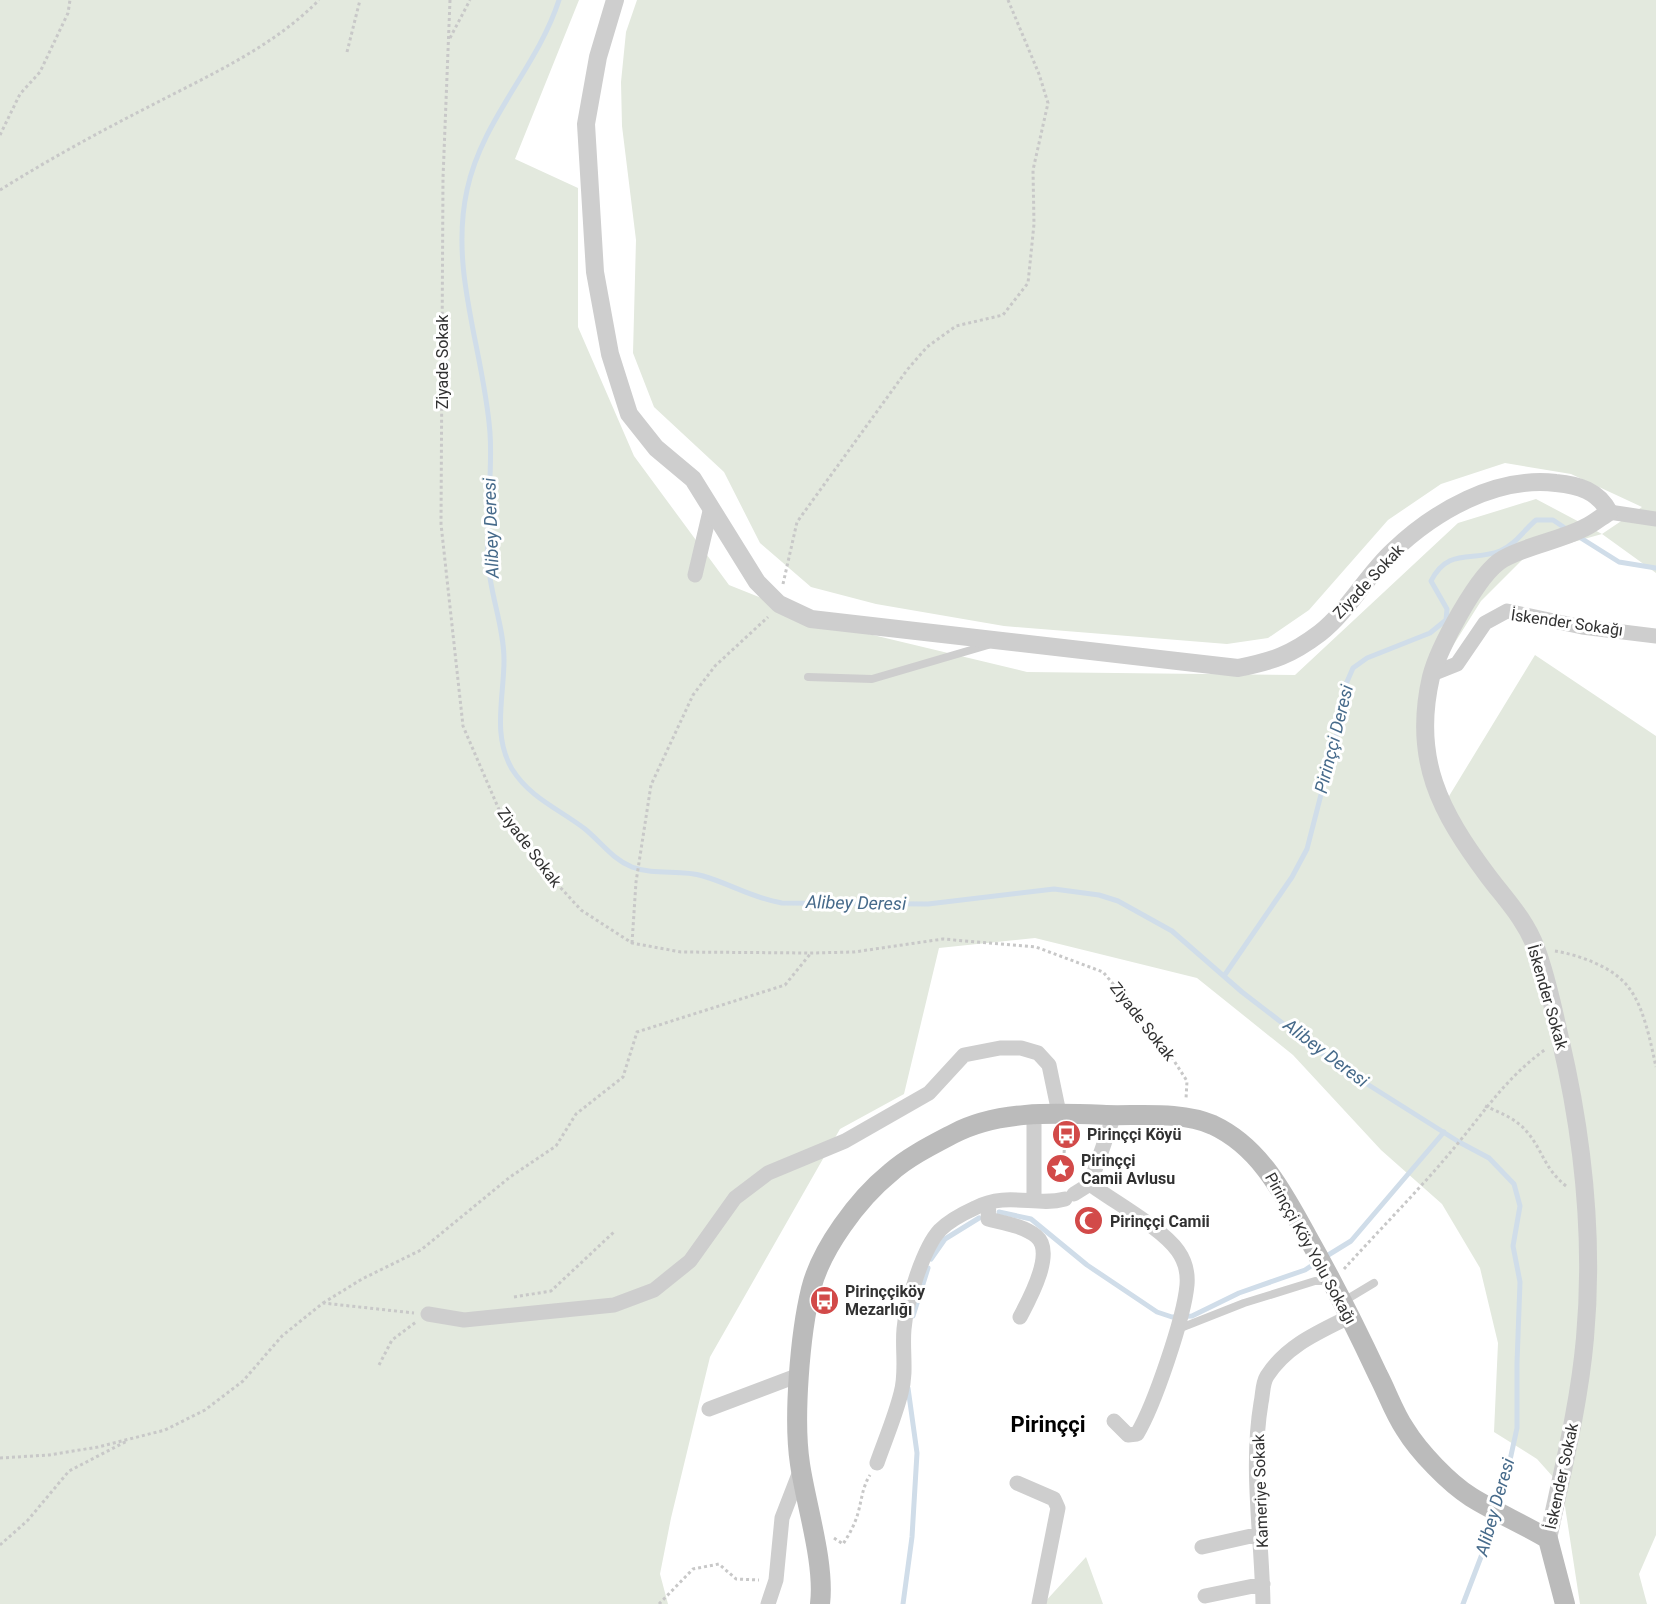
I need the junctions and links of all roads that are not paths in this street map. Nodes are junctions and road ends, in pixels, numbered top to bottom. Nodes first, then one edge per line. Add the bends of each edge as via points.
1 (615, 0) edge
2 (711, 507) junction
3 (1609, 512) junction
4 (1656, 519) edge
5 (695, 575) dead end
6 (1656, 636) edge
7 (995, 642) junction
8 (1432, 674) junction
9 (808, 677) dead end
10 (1062, 1113) junction
11 (1034, 1114) junction
12 (1114, 1115) junction
13 (1090, 1184) junction
14 (1034, 1199) junction
15 (989, 1203) junction
16 (1330, 1276) junction
17 (1374, 1283) dead end
18 (1347, 1309) junction
19 (428, 1314) road end
20 (1020, 1317) dead end
21 (1176, 1329) junction
22 (799, 1375) junction
23 (709, 1409) dead end
24 (1114, 1421) dead end
25 (877, 1463) road end
26 (801, 1469) junction
27 (1017, 1483) dead end
28 (1260, 1534) junction
29 (1548, 1539) junction
30 (1202, 1547) dead end
31 (1263, 1584) junction
32 (1205, 1596) dead end
33 (768, 1604) edge
34 (820, 1604) edge
35 (1039, 1604) edge
36 (1263, 1604) edge
37 (1565, 1604) edge

1 - 2 street, Ziyade Sokak via 598,57 586,124 595,272 610,354 629,414 656,448 693,479
2 - 5 street
2 - 7 street, Ziyade Sokak via 757,582 779,604 811,619
3 - 4 street
3 - 7 street, Ziyade Sokak via 1590,491 1544,481 1501,487 1447,508 1393,551 1321,632 1267,663 1238,668
3 - 8 street, İskender Sokak via 1584,529 1503,559 1482,577
6 - 8 street, İskender Sokağı via 1582,627 1507,611 1485,623 1457,664
7 - 9 lane via 872,679
8 - 29 street, İskender Sokak via 1425,716 1427,764 1455,830 1520,914 1536,947 1579,1131 1588,1226 1585,1338 1575,1412
10 - 11 main road, Pirinççi Köy Yolu Sokağı
10 - 12 main road, Pirinççi Köy Yolu Sokağı
10 - 19 street via 1049,1065 1038,1053 1000,1048 964,1055 929,1093 845,1141 768,1173 735,1198 690,1261 654,1290 614,1305 464,1320
11 - 14 street
11 - 22 main road, Pirinççi Köy Yolu Sokağı via 964,1128 890,1172 860,1203 831,1242 811,1287
12 - 13 street
12 - 16 main road, Pirinççi Köy Yolu Sokağı via 1185,1117 1212,1125 1245,1146 1279,1186
13 - 14 street via 1050,1202
13 - 21 street via 1178,1250 1186,1266 1187,1286
14 - 15 street
15 - 20 street via 988,1220 1028,1230 1039,1238 1043,1248 1038,1283
15 - 25 street via 975,1207 940,1230 930,1247 904,1328 902,1392
16 - 18 main road, Pirinççi Köy Yolu Sokağı
16 - 21 lane
17 - 18 lane
18 - 28 street, Kameriye Sokak via 1282,1357 1265,1379 1257,1454
18 - 29 main road, Pirinççi Köy Yolu Sokağı via 1404,1429 1426,1457 1468,1496
21 - 24 street via 1146,1420 1137,1434 1128,1435
22 - 23 street
22 - 26 main road, Pirinççi Köy Yolu Sokağı
26 - 33 street via 782,1518 776,1580
26 - 34 main road, Pirinççi Köy Yolu Sokağı
27 - 35 street via 1054,1498 1058,1508
28 - 30 street
28 - 31 street, Kameriye Sokak
29 - 37 main road
31 - 32 street
31 - 36 street, Kameriye Sokak

